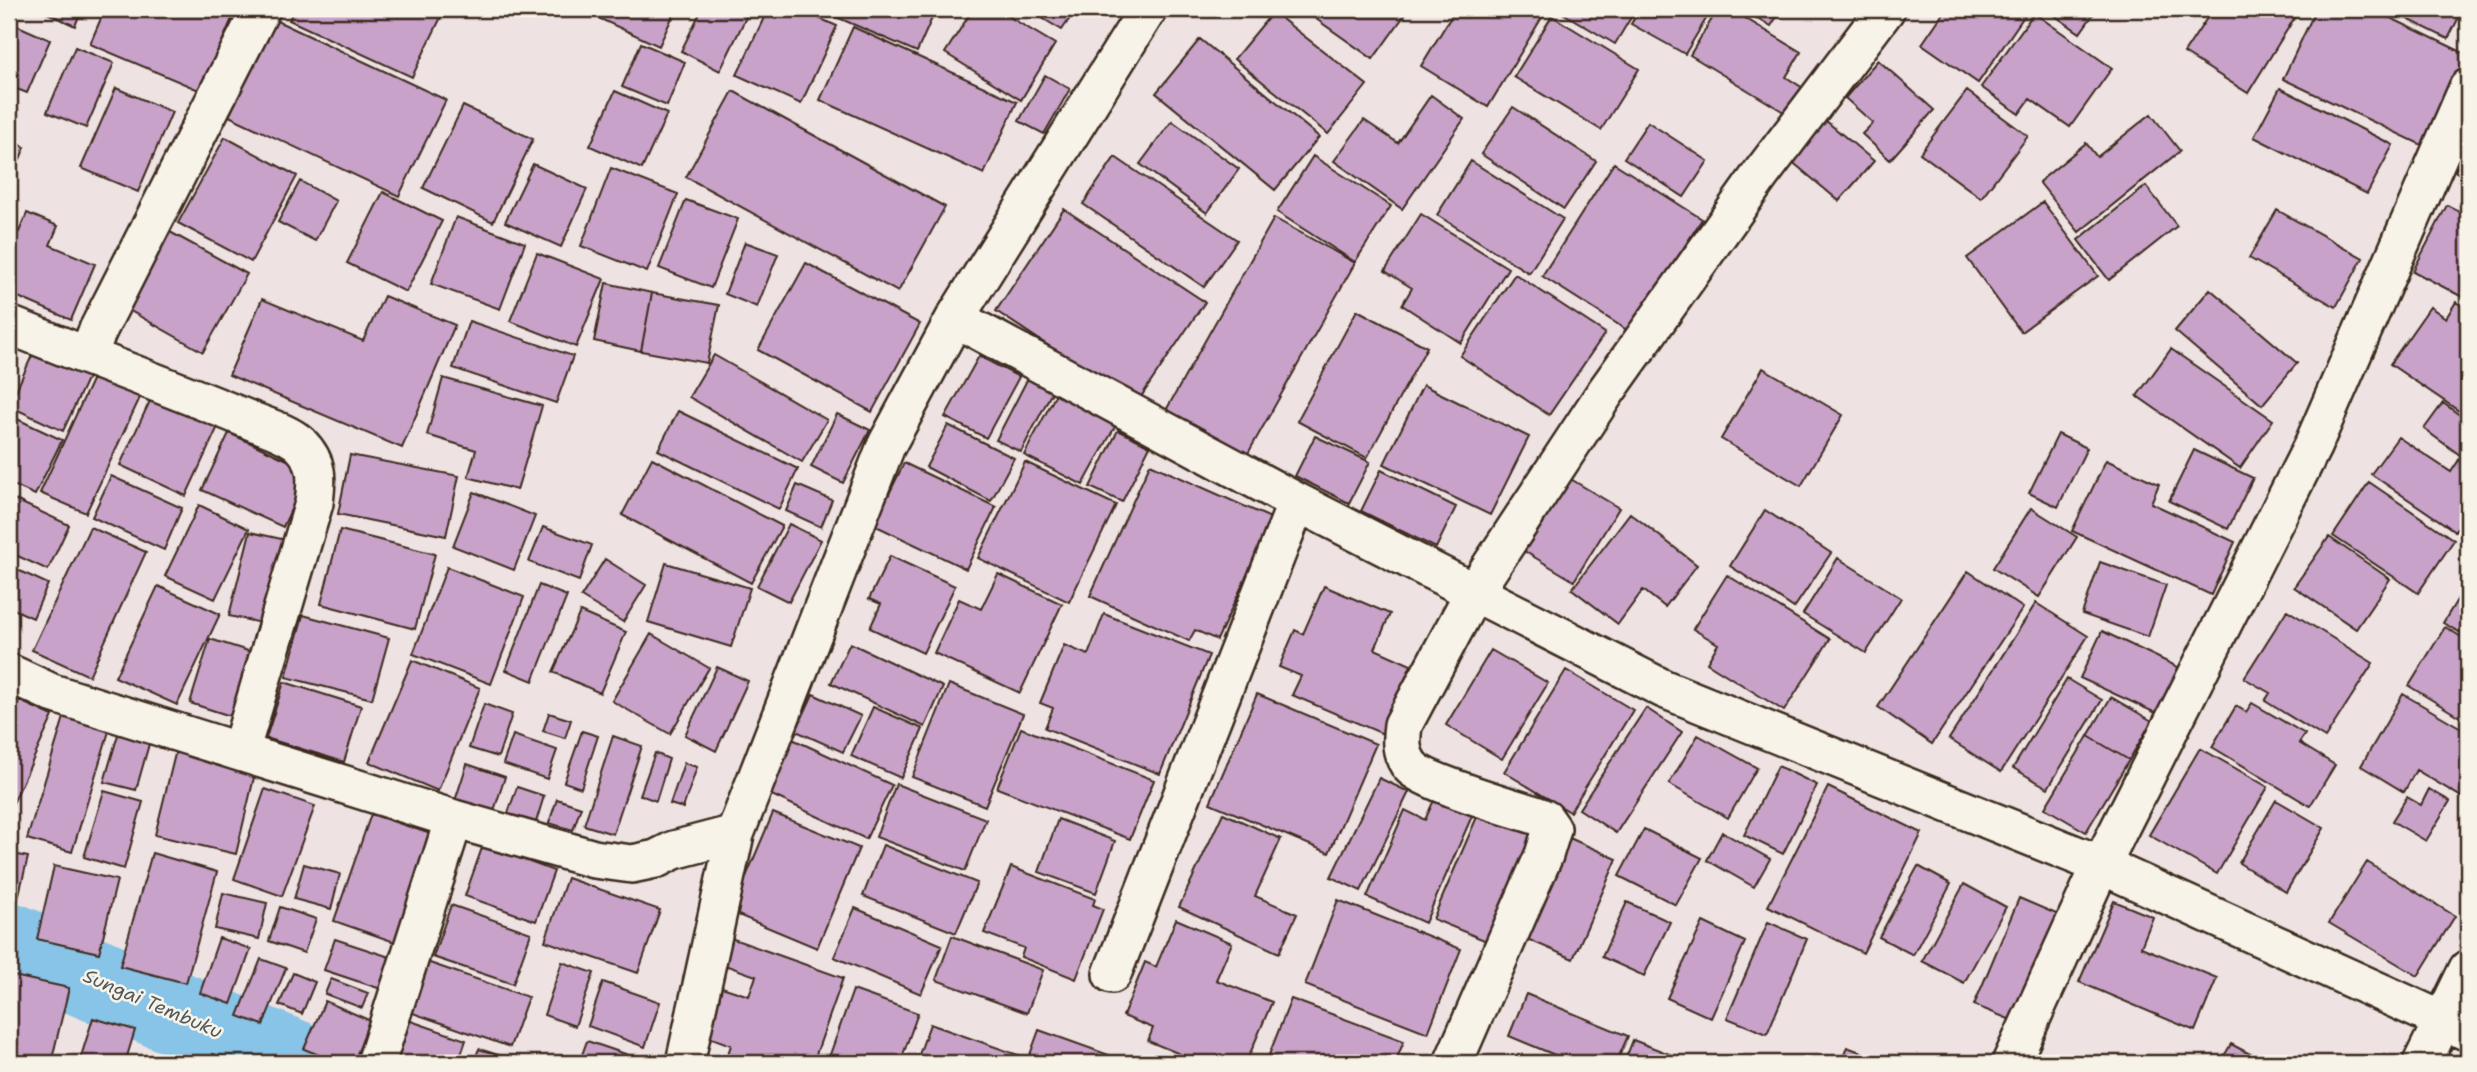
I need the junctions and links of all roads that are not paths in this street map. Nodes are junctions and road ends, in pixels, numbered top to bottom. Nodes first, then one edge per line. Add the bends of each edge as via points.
1 (261, 9) edge
2 (1148, 9) edge
3 (1886, 9) edge
4 (2468, 88) edge
5 (955, 318) junction
6 (9, 325) edge
7 (87, 356) junction
8 (1297, 502) junction
9 (1474, 592) junction
10 (9, 673) edge
11 (240, 752) junction
12 (454, 818) junction
13 (735, 834) junction
14 (2101, 865) junction
15 (2468, 969) edge
16 (1112, 974) dead end
17 (2455, 1026) edge
18 (376, 1063) edge
19 (685, 1063) edge
20 (1453, 1063) edge
21 (2011, 1063) edge
22 (2422, 1063) edge

1 - 7 street
2 - 5 street
3 - 9 street via 1612,382
4 - 14 street via 2313,444
5 - 8 street
5 - 13 street via 886,446
6 - 7 street
7 - 11 street via 288,437 299,443 314,463 318,477 314,503
8 - 9 street
8 - 16 street
9 - 14 street via 1664,690
9 - 20 street via 1403,725 1404,756 1420,775 1538,816 1552,829
10 - 11 street via 52,693
11 - 12 street
12 - 13 street via 594,859 632,864
12 - 18 street
13 - 19 street
14 - 17 street
14 - 21 street
15 - 17 street
17 - 22 street

